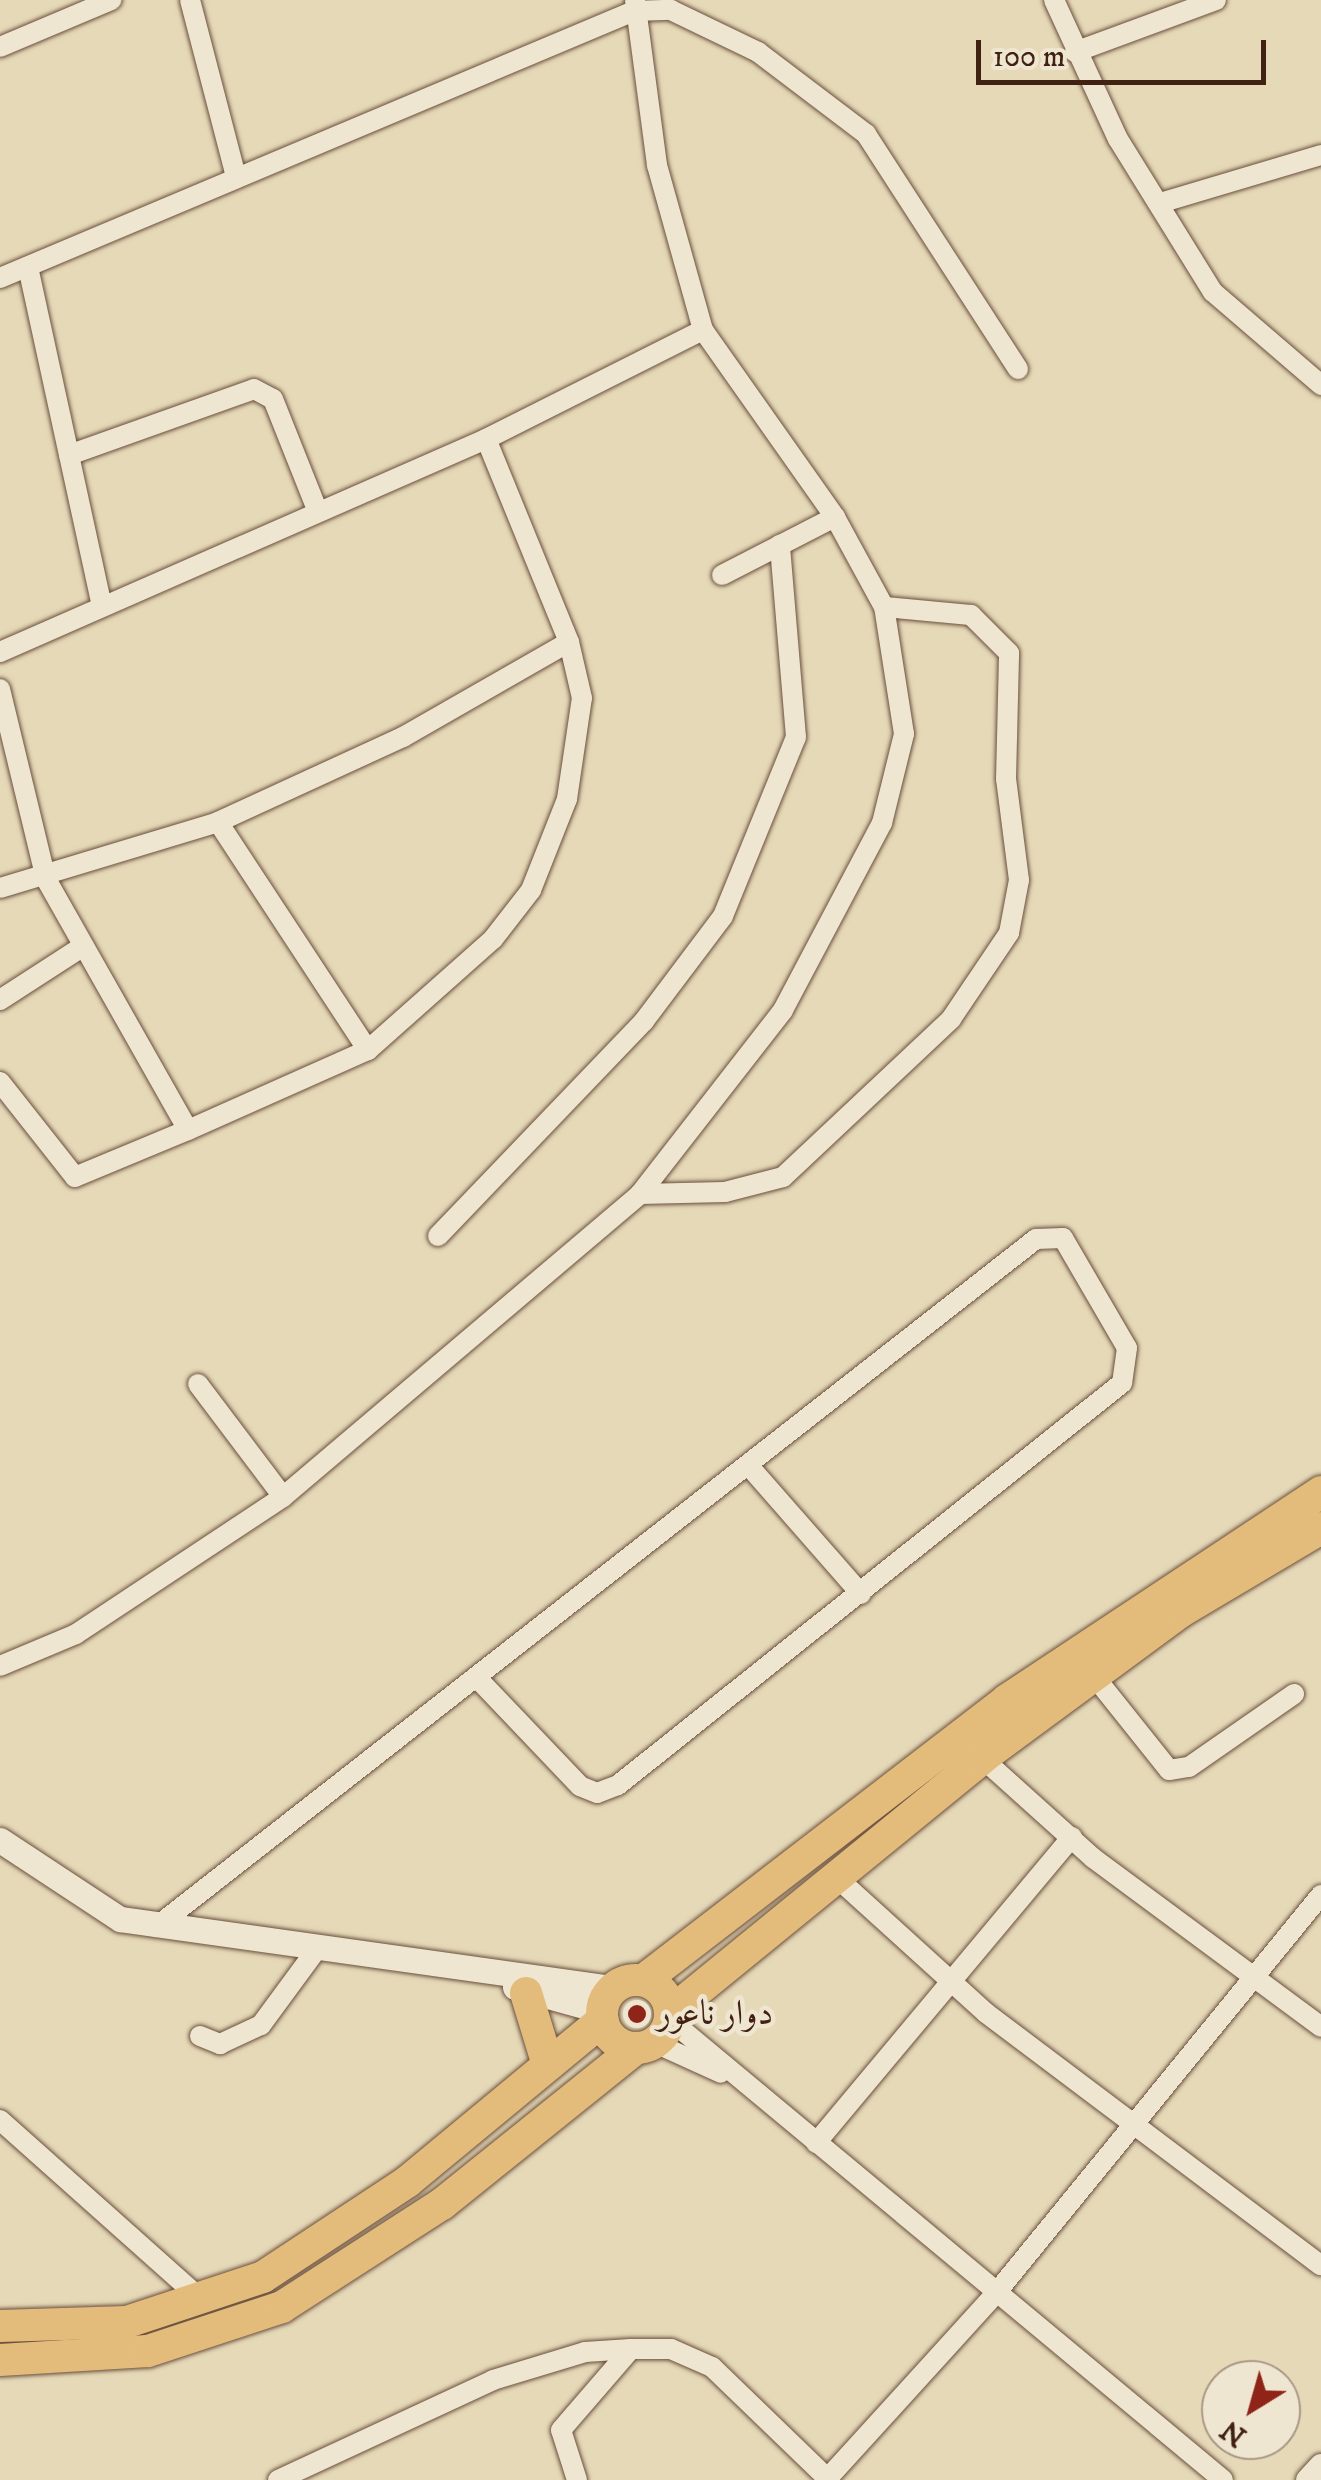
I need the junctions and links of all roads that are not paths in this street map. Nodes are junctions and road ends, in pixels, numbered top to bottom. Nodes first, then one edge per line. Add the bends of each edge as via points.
1 (110, 0) edge
2 (190, 0) edge
3 (1054, 0) edge
4 (1216, 0) edge
5 (634, 5) edge
6 (0, 47) edge
7 (1075, 52) junction
8 (1321, 155) edge
9 (236, 177) junction
10 (1160, 204) junction
11 (28, 267) junction
12 (0, 278) edge
13 (703, 330) junction
14 (1018, 369) dead end
15 (1321, 385) edge
16 (486, 439) junction
17 (69, 455) junction
18 (316, 507) junction
19 (835, 517) junction
20 (780, 546) junction
21 (722, 575) dead end
22 (102, 603) junction
23 (884, 607) junction
24 (569, 642) junction
25 (0, 652) edge
26 (0, 690) edge
27 (218, 822) junction
28 (46, 879) junction
29 (0, 888) edge
30 (82, 947) junction
31 (0, 1000) edge
32 (368, 1050) junction
33 (0, 1082) edge
34 (188, 1130) junction
35 (640, 1194) junction
36 (438, 1236) dead end
37 (198, 1384) dead end
38 (749, 1466) junction
39 (1321, 1492) edge
40 (283, 1497) junction
41 (1321, 1528) edge
42 (861, 1594) junction
43 (0, 1666) edge
44 (1094, 1676) junction
45 (478, 1679) junction
46 (1294, 1694) dead end
47 (982, 1758) junction
48 (1072, 1837) junction
49 (0, 1840) edge
50 (836, 1877) junction
51 (1321, 1895) edge
52 (156, 1927) junction
53 (316, 1950) junction
54 (1248, 1974) junction
55 (953, 1980) junction
56 (514, 1986) junction
57 (616, 2000) junction
58 (1321, 2027) edge
59 (658, 2030) junction
60 (200, 2036) dead end
61 (548, 2065) junction
62 (1132, 2117) junction
63 (0, 2120) edge
64 (816, 2143) junction
65 (1321, 2265) edge
66 (996, 2293) junction
67 (204, 2302) junction
68 (0, 2326) edge
69 (632, 2348) junction
70 (0, 2360) edge
71 (1321, 2466) edge
72 (828, 2479) edge
73 (278, 2480) edge
74 (577, 2480) edge
75 (1223, 2480) edge
76 (1308, 2480) edge

1 - 6 street
2 - 9 street
3 - 7 street
4 - 7 street
5 - 9 street
5 - 13 street via 658,166
5 - 14 street via 671,10 705,25 832,101 896,171
7 - 10 street
8 - 10 street
9 - 11 street
10 - 15 street via 1213,292
11 - 12 street
11 - 17 street
13 - 16 street
13 - 19 street
16 - 18 street
16 - 24 street
17 - 18 street via 254,389 273,398
17 - 22 street
18 - 22 street
19 - 20 street
19 - 23 street
20 - 21 street
20 - 36 street via 796,737 723,916 644,1021
22 - 25 street
23 - 35 street via 904,734 882,823 784,1010
23 - 35 street via 970,615 1009,653 1006,779 1019,880 1009,933 951,1019 783,1178 726,1192
24 - 27 street via 387,745
24 - 32 street via 582,698 552,848 493,939
26 - 28 street
27 - 28 street
27 - 32 street
28 - 29 street
28 - 30 street
30 - 31 street
30 - 34 street
32 - 34 street
33 - 34 street via 75,1176
35 - 40 street
37 - 40 street
38 - 42 street
38 - 42 street via 1036,1239 1064,1238 1127,1348 1122,1383
38 - 45 street
39 - 57 main road via 1007,1700
40 - 43 street via 76,1634
41 - 44 main road
42 - 45 street via 597,1793
44 - 46 street via 1142,1747 1170,1770 1189,1767
44 - 47 main road
45 - 52 street
47 - 48 street
47 - 50 main road
48 - 54 street
48 - 55 street
49 - 52 street via 99,1910
50 - 55 street
50 - 59 main road
51 - 54 street
52 - 53 street
53 - 56 street
53 - 60 street via 261,2025 220,2044
54 - 58 street
54 - 62 street
55 - 62 street
55 - 64 street
56 - 57 street
56 - 61 main road
57 - 59 main road
57 - 59 main road
57 - 61 main road
59 - 64 street via 741,2082
59 - 70 main road via 442,2204 282,2307 148,2351
61 - 67 main road via 339,2232
62 - 65 street
62 - 66 street
63 - 67 street
64 - 66 street
66 - 72 street
66 - 75 street
67 - 68 main road via 126,2322
69 - 72 street via 671,2349 712,2366
69 - 73 street via 585,2352 493,2380
69 - 74 street via 560,2430
71 - 76 street

